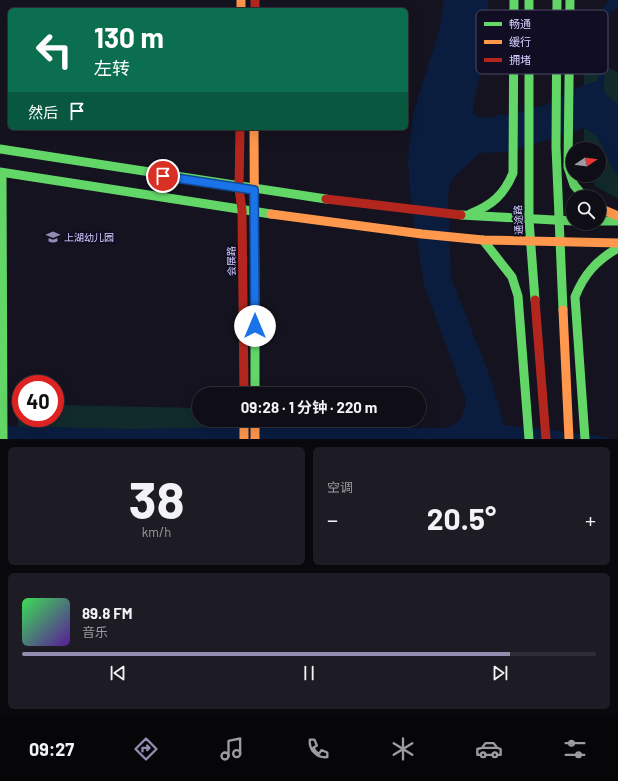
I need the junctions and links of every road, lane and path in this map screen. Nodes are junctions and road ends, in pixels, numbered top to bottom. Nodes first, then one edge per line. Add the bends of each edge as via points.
1 (514, 0) edge
2 (529, 0) edge
3 (557, 0) edge
4 (570, 0) edge
5 (514, 10) edge
6 (529, 10) edge
7 (557, 10) edge
8 (570, 10) edge
9 (514, 74) edge
10 (528, 74) edge
11 (555, 74) edge
12 (569, 74) edge
13 (240, 130) edge
14 (254, 130) edge
15 (0, 149) edge
16 (1, 173) edge
17 (239, 188) junction
18 (254, 190) junction
19 (578, 190) edge
20 (242, 210) junction
21 (606, 211) edge
22 (255, 212) junction
23 (466, 216) junction
24 (618, 216) edge
25 (529, 220) junction
26 (558, 221) junction
27 (566, 221) edge
28 (606, 221) edge
29 (618, 221) edge
30 (483, 240) junction
31 (530, 242) junction
32 (559, 242) junction
33 (618, 243) edge
34 (618, 248) edge
35 (244, 387) edge
36 (255, 387) edge
37 (244, 427) edge
38 (255, 427) edge
39 (585, 434) edge
40 (2, 439) edge
41 (244, 439) edge
42 (255, 439) edge
43 (529, 439) edge
44 (546, 439) edge
45 (568, 439) edge

1 - 5 main road
2 - 6 main road, 通途路
3 - 7 main road
4 - 8 main road
9 - 23 main road via 513,173 506,191 493,204
10 - 25 main road, 通途路
11 - 26 main road
12 - 19 main road via 568,168
13 - 17 main road, 会展路
14 - 18 main road
15 - 17 main road
16 - 20 main road
16 - 40 main road
17 - 18 main road
17 - 20 main road, 会展路
18 - 22 main road
18 - 23 main road
20 - 22 main road
20 - 35 main road, 会展路
21 - 24 main road
22 - 30 main road
22 - 36 main road
23 - 25 main road
25 - 26 main road
25 - 31 main road, 通途路
26 - 27 main road
26 - 32 main road
28 - 29 main road
30 - 31 main road
30 - 43 main road via 512,278 518,296
31 - 32 main road
31 - 44 main road, 通途路
32 - 33 main road
32 - 45 main road
34 - 39 main road via 601,257 588,269 574,297
37 - 41 main road
38 - 42 main road

